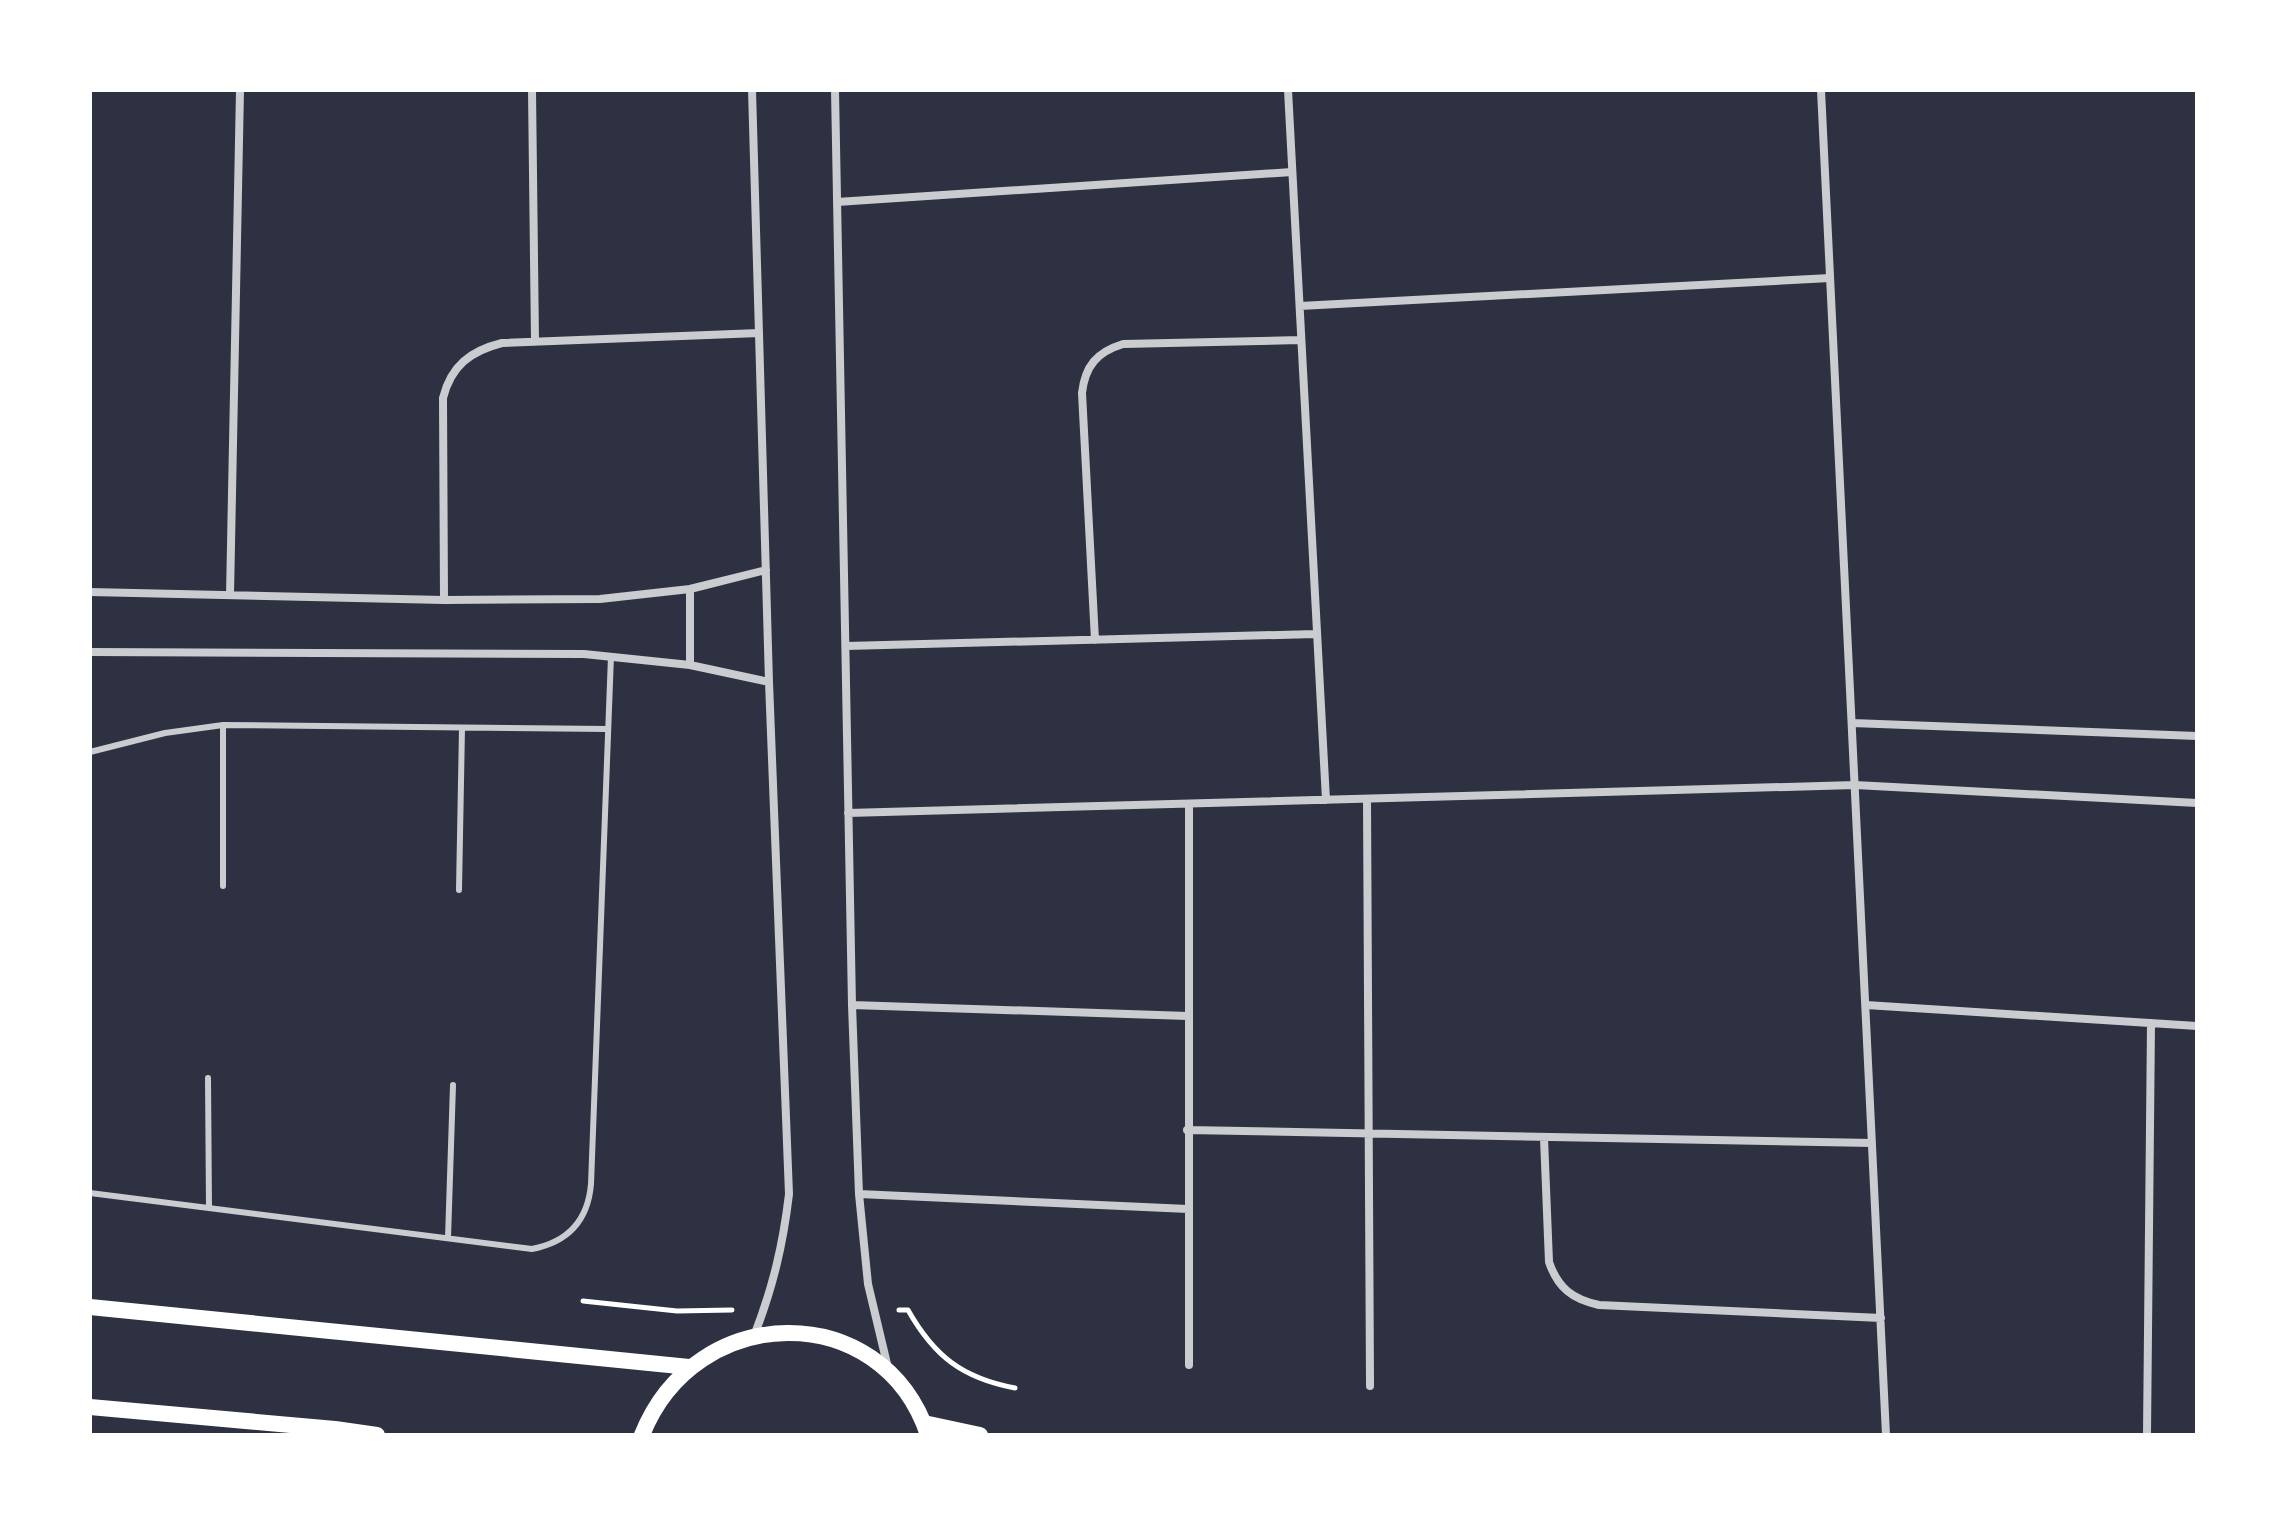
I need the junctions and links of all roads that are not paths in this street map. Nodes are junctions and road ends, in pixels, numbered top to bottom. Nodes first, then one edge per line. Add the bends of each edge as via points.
1 (240, 90) edge
2 (532, 90) edge
3 (752, 90) edge
4 (835, 90) edge
5 (1288, 90) edge
6 (1821, 90) edge
7 (1292, 172) junction
8 (837, 202) junction
9 (1830, 278) junction
10 (1300, 306) junction
11 (759, 333) junction
12 (1301, 340) junction
13 (535, 341) junction
14 (766, 570) junction
15 (690, 589) junction
16 (90, 592) edge
17 (230, 595) junction
18 (444, 600) junction
19 (1316, 634) junction
20 (1095, 640) junction
21 (846, 646) junction
22 (90, 652) edge
23 (611, 656) junction
24 (690, 665) junction
25 (769, 682) junction
26 (1852, 723) junction
27 (223, 725) junction
28 (462, 728) junction
29 (608, 729) junction
30 (2197, 736) edge
31 (90, 752) edge
32 (1855, 785) junction
33 (1367, 799) junction
34 (1326, 800) junction
35 (2197, 803) edge
36 (1189, 804) junction
37 (848, 813) junction
38 (223, 886) dead end
39 (459, 890) dead end
40 (852, 1005) junction
41 (1866, 1005) junction
42 (1188, 1016) junction
43 (2151, 1023) junction
44 (2197, 1026) edge
45 (208, 1078) dead end
46 (453, 1085) dead end
47 (1187, 1130) junction
48 (1367, 1134) junction
49 (1544, 1138) junction
50 (1872, 1143) junction
51 (90, 1193) edge
52 (859, 1194) junction
53 (209, 1208) junction
54 (1188, 1209) junction
55 (448, 1238) junction
56 (90, 1307) edge
57 (1881, 1318) junction
58 (754, 1336) junction
59 (1189, 1365) dead end
60 (689, 1367) junction
61 (889, 1372) junction
62 (1370, 1386) dead end
63 (90, 1407) edge
64 (926, 1429) edge
65 (377, 1435) edge
66 (642, 1435) edge
67 (980, 1435) edge
68 (1886, 1435) edge
69 (2147, 1435) edge

1 - 17 street
2 - 13 street
3 - 11 street
4 - 8 street
5 - 7 street
6 - 9 street
7 - 8 street
7 - 10 street
8 - 21 street
9 - 10 street
9 - 26 street
10 - 12 street
11 - 13 street
11 - 14 street
12 - 19 street
12 - 20 street via 1123,344 1109,348 1089,366 1082,393
13 - 18 street via 484,347 456,366 447,381 442,416
14 - 15 street
14 - 25 street
15 - 18 street via 600,599
15 - 24 street
16 - 17 street
17 - 18 street
19 - 20 street
19 - 34 street
20 - 21 street
21 - 37 street
22 - 23 street
23 - 24 street
23 - 29 lane
24 - 25 street
25 - 58 street via 789,1194 784,1242
26 - 30 street
26 - 32 street
27 - 28 lane
27 - 31 lane
27 - 38 lane
28 - 29 lane
28 - 39 lane
29 - 55 lane via 590,1200 575,1228 548,1245 532,1249
32 - 33 street
32 - 35 street
32 - 41 street
33 - 34 street
33 - 48 street
34 - 36 street
36 - 37 street
36 - 42 street
37 - 40 street
40 - 42 street
40 - 52 street
41 - 43 street
41 - 50 street
42 - 47 street
43 - 44 street
43 - 69 street
45 - 53 lane
46 - 55 lane
47 - 48 street
47 - 54 street
48 - 49 street
48 - 62 street
49 - 50 street
49 - 57 street via 1549,1262 1566,1293 1599,1305
50 - 57 street
51 - 53 lane
52 - 54 street
52 - 61 street via 866,1270
53 - 55 lane
54 - 59 street
56 - 60 main road
57 - 68 street
58 - 60 main road
58 - 61 main road via 812,1335 853,1349
60 - 66 main road via 667,1389
61 - 64 main road
63 - 65 main road
64 - 67 main road

